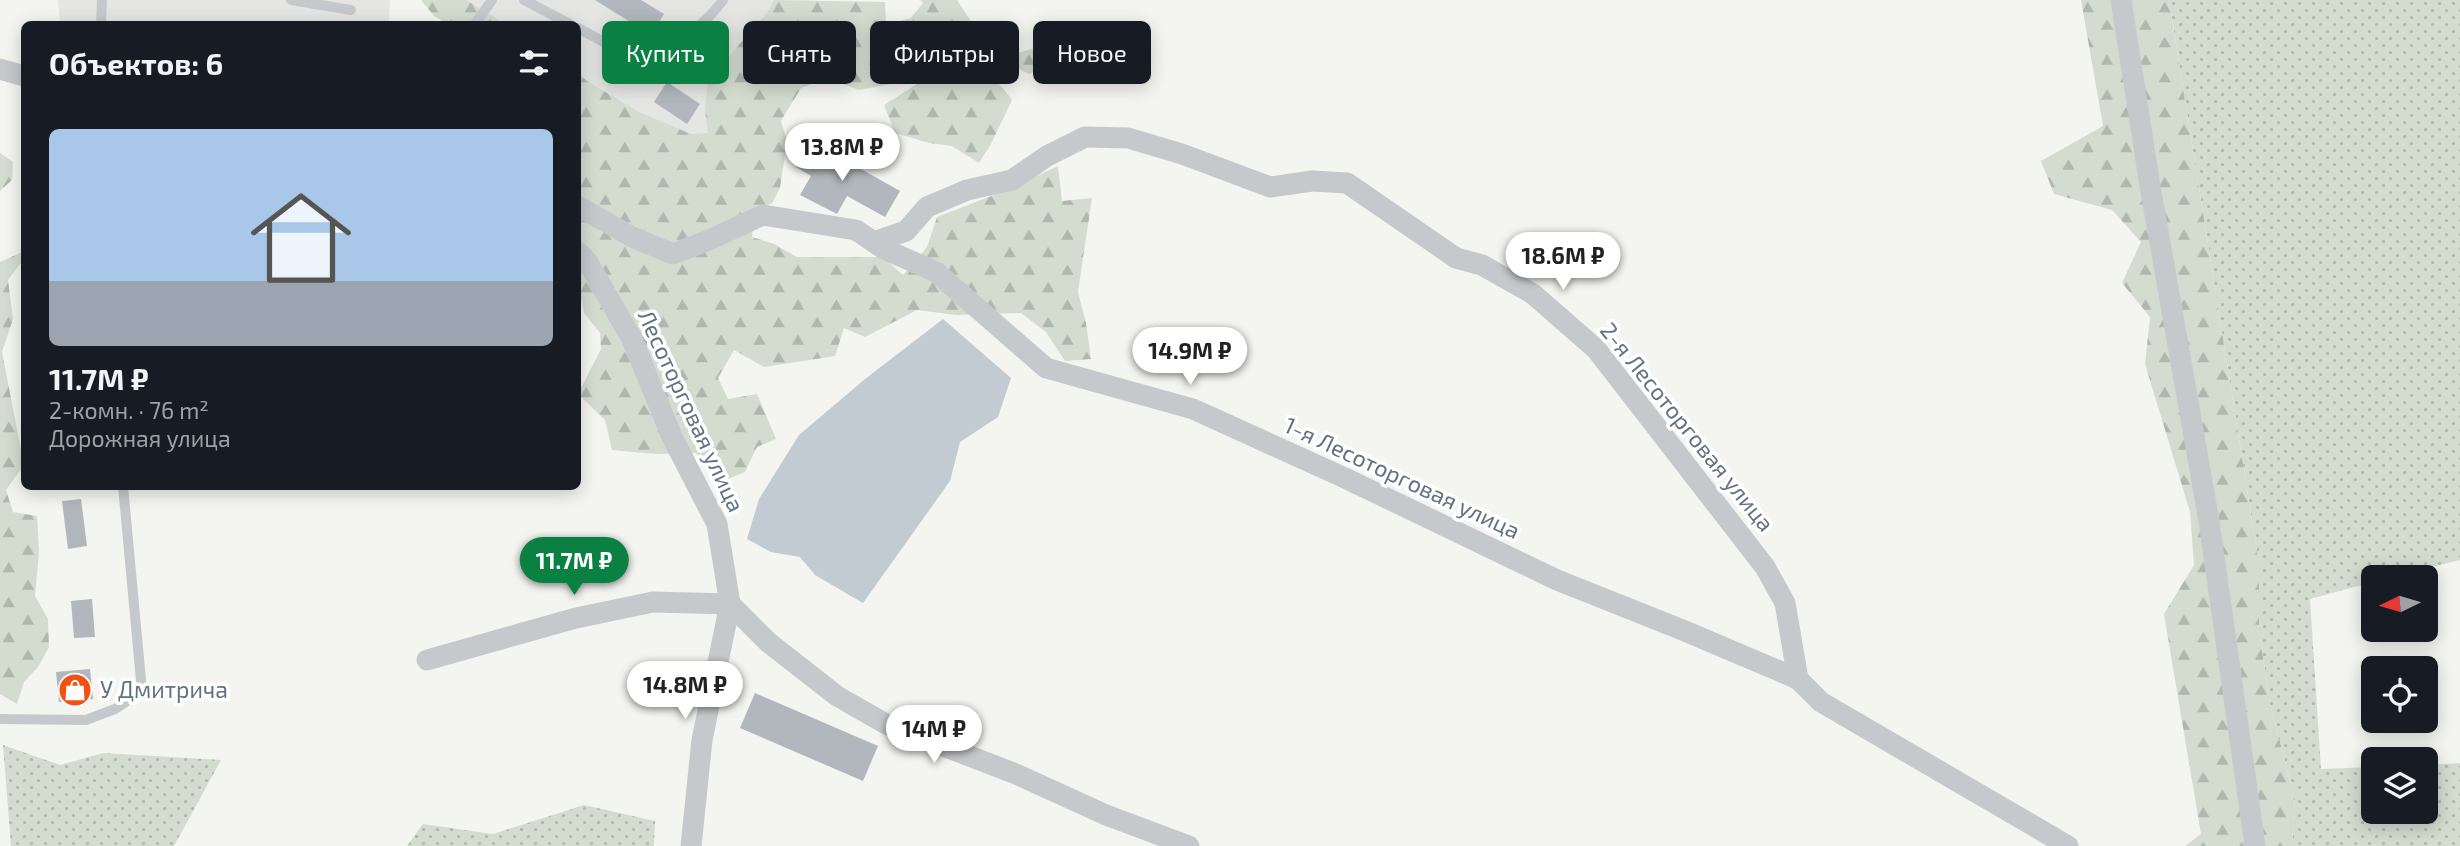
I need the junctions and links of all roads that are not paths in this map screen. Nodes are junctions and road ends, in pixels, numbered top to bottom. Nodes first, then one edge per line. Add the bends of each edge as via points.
1 (102, 0) edge
2 (291, 0) edge
3 (492, 0) edge
4 (524, 0) edge
5 (723, 0) edge
6 (2121, 0) edge
7 (351, 10) dead end
8 (101, 21) edge
9 (477, 21) edge
10 (564, 21) edge
11 (581, 31) edge
12 (0, 69) edge
13 (21, 75) edge
14 (581, 208) edge
15 (874, 242) junction
16 (581, 255) edge
17 (123, 490) edge
18 (730, 604) junction
19 (427, 660) dead end
20 (1798, 679) junction
21 (0, 719) edge
22 (691, 846) edge
23 (1189, 846) edge
24 (2068, 846) edge
25 (2255, 846) edge

1 - 8 lane
2 - 7 lane
3 - 9 lane
4 - 10 lane
5 - 11 lane via 686,36 646,65
6 - 25 street via 2209,521
12 - 13 street
14 - 15 street, 1-я Лесоторговая улица via 673,254 762,215 856,230
15 - 20 street, 1-я Лесоторговая улица via 936,272 1046,368 1193,409 1557,580
15 - 20 street, 2-я Лесоторговая улица via 906,232 927,207 967,190 1012,180 1085,137 1128,138 1269,187 1312,181 1347,183 1456,258 1482,265 1533,294 1596,349 1765,567 1785,603
16 - 18 street, Лесоторговая улица via 632,339 672,437 717,524
17 - 21 lane via 142,691 115,709 86,720
18 - 19 street via 653,602 576,618
18 - 22 street via 702,740
18 - 23 street via 768,642 837,696 886,724
20 - 24 street via 1821,702

